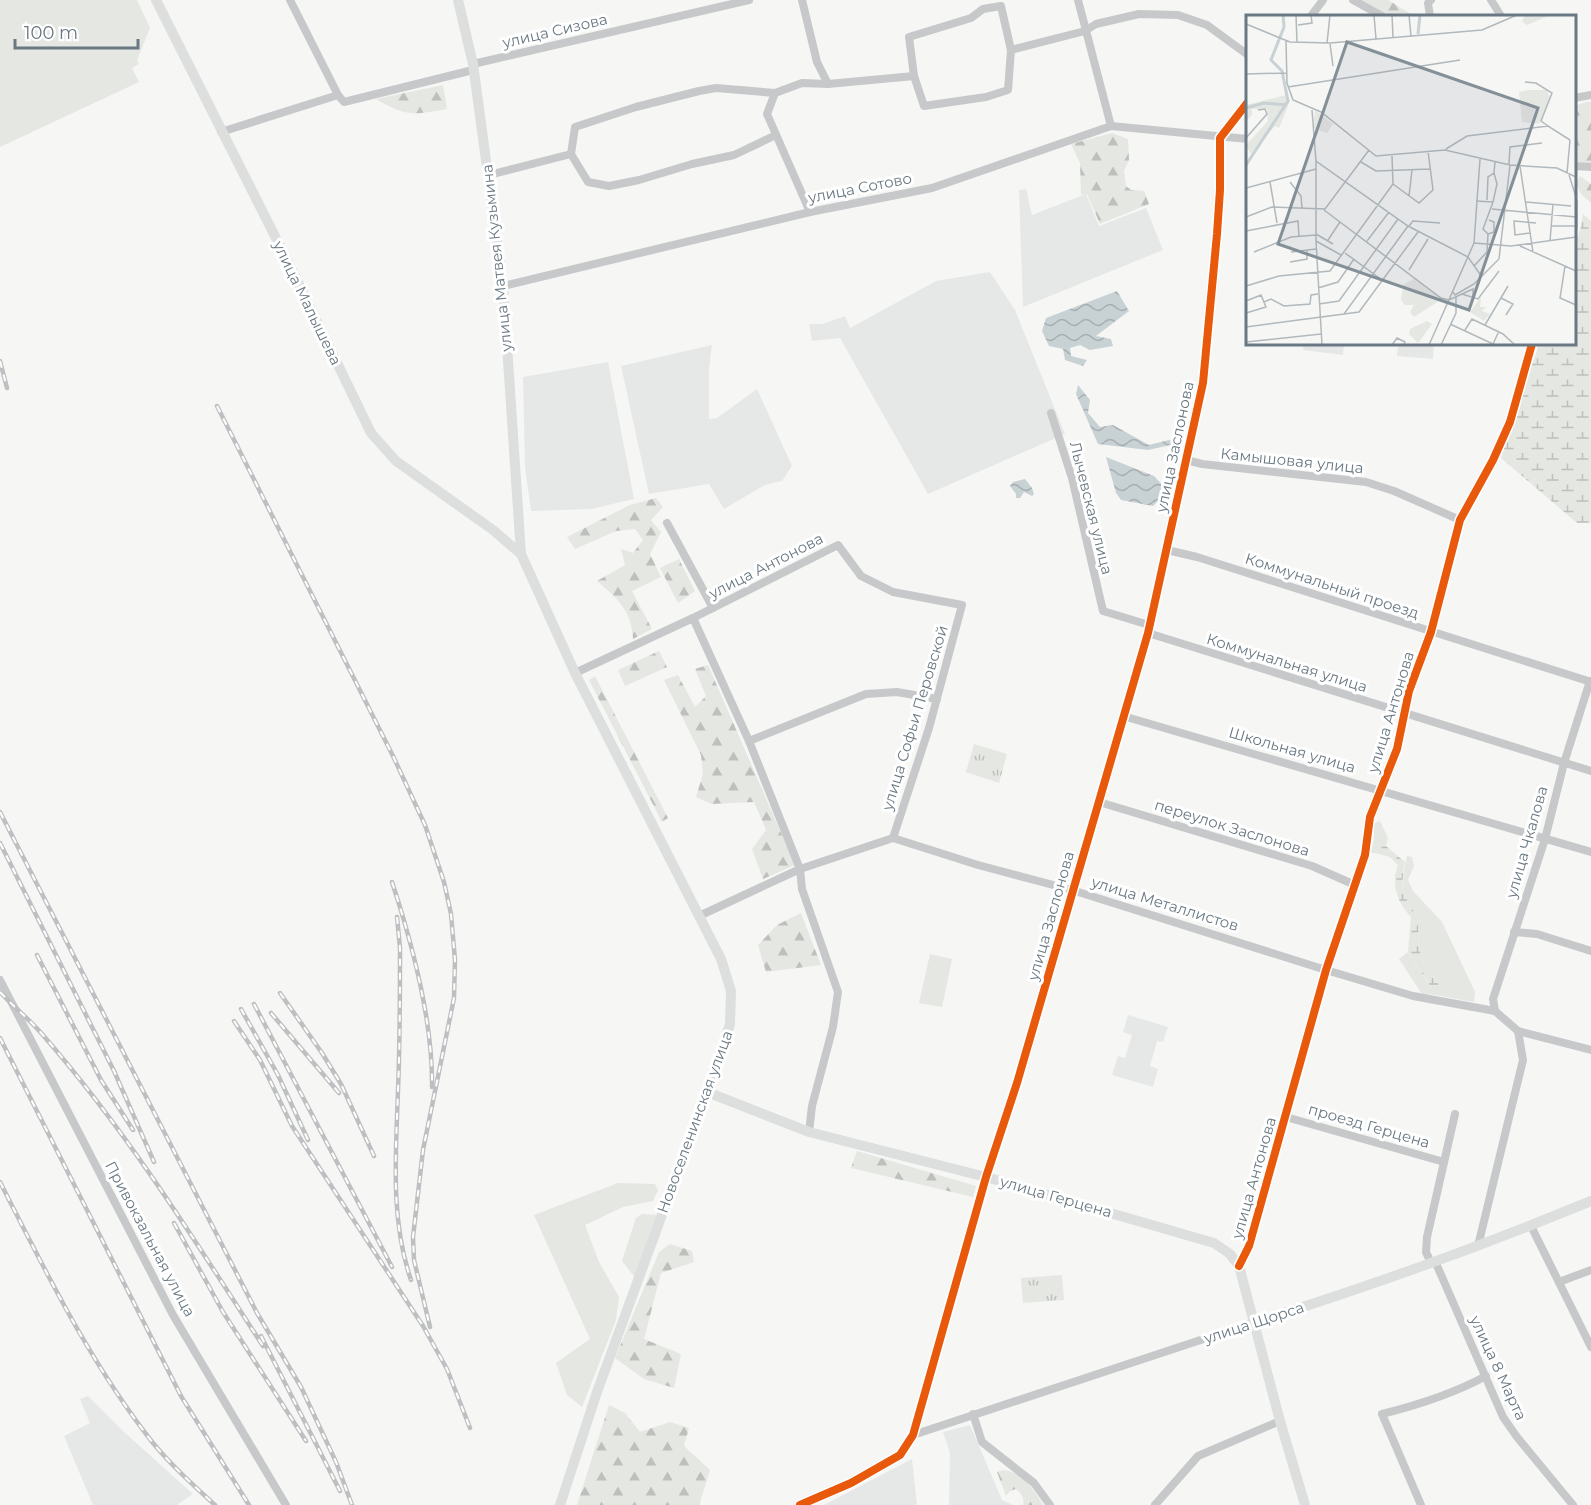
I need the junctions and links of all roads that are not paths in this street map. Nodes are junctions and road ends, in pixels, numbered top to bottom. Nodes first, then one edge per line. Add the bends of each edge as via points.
1 (156, 0) edge
2 (290, 0) edge
3 (458, 0) edge
4 (749, 0) edge
5 (802, 0) edge
6 (1078, 0) edge
7 (1323, 0) edge
8 (1353, 0) edge
9 (1431, 0) edge
10 (1491, 0) edge
11 (1312, 15) edge
12 (1380, 15) edge
13 (1430, 15) edge
14 (1500, 15) edge
15 (1085, 31) junction
16 (1011, 50) junction
17 (1246, 54) edge
18 (473, 67) junction
19 (914, 76) junction
20 (828, 84) junction
21 (775, 93) junction
22 (338, 95) junction
23 (1591, 95) edge
24 (1576, 98) edge
25 (1246, 105) edge
26 (1111, 126) junction
27 (221, 132) junction
28 (776, 135) junction
29 (1220, 138) junction
30 (1246, 139) edge
31 (571, 154) junction
32 (1576, 166) edge
33 (1591, 167) edge
34 (489, 175) junction
35 (810, 212) junction
36 (503, 286) junction
37 (1532, 345) edge
38 (1051, 412) dead end
39 (1186, 460) junction
40 (1460, 520) junction
41 (667, 523) dead end
42 (1167, 550) junction
43 (521, 554) junction
44 (962, 605) joint
45 (712, 608) junction
46 (1103, 611) joint
47 (693, 618) junction
48 (1149, 629) junction
49 (1431, 632) junction
50 (576, 673) junction
51 (1591, 681) edge
52 (938, 699) junction
53 (1405, 714) junction
54 (1124, 716) junction
55 (749, 741) junction
56 (1563, 763) junction
57 (1591, 771) edge
58 (1380, 790) junction
59 (1098, 802) junction
60 (893, 838) junction
61 (1545, 838) junction
62 (1591, 852) edge
63 (800, 869) junction
64 (1355, 885) junction
65 (1072, 890) junction
66 (699, 916) junction
67 (1514, 932) junction
68 (1591, 951) edge
69 (1326, 970) junction
70 (0, 980) edge
71 (1495, 1011) junction
72 (1518, 1030) junction
73 (1591, 1050) edge
74 (707, 1092) junction
75 (1455, 1114) dead end
76 (1286, 1117) junction
77 (809, 1132) junction
78 (1444, 1162) junction
79 (986, 1177) junction
80 (1591, 1201) edge
81 (1531, 1226) junction
82 (1478, 1246) junction
83 (1433, 1262) junction
84 (1239, 1266) junction
85 (1591, 1270) edge
86 (1559, 1282) junction
87 (1255, 1322) junction
88 (1591, 1347) edge
89 (1486, 1376) junction
90 (973, 1414) junction
91 (1280, 1421) junction
92 (913, 1435) junction
93 (286, 1505) edge
94 (560, 1505) edge
95 (800, 1505) edge
96 (1050, 1505) edge
97 (1155, 1505) edge
98 (1305, 1505) edge
99 (1420, 1505) edge
100 (1573, 1505) edge

1 - 27 main road, улица Малышева
2 - 22 street
3 - 18 main road, улица Матвея Кузьмина
4 - 18 street, улица Сизова
5 - 20 street via 817,62
6 - 15 street
7 - 11 street
8 - 12 street
9 - 13 street
10 - 14 street
15 - 16 street
15 - 17 street via 1096,24 1139,14 1178,15 1207,25
15 - 26 street
16 - 19 street via 1008,90 986,97 924,106
16 - 19 street via 1001,6 983,9 971,18 909,38
18 - 22 street, улица Сизова via 344,102
18 - 34 main road, улица Матвея Кузьмина
19 - 20 street
20 - 21 street via 802,83
21 - 28 street via 767,114
21 - 31 street via 716,88 636,107 575,127
22 - 27 street
23 - 24 street
25 - 29 street
26 - 29 street, улица Сотово
26 - 35 street, улица Сотово via 932,188
27 - 43 main road, улица Малышева via 371,433 396,461
28 - 31 street via 734,155 609,186 588,182
28 - 35 street
29 - 30 street, улица Сотово
29 - 39 street, улица Заслонова via 1220,190 1203,383
31 - 34 street
32 - 33 street
34 - 36 main road, улица Матвея Кузьмина
35 - 36 street, улица Сотово
36 - 43 main road, улица Матвея Кузьмина
37 - 40 street, улица Антонова via 1510,422
38 - 46 street, Лычевская улица via 1072,478
39 - 40 street, Камышовая улица via 1366,482
39 - 42 street, улица Заслонова
40 - 49 street, улица Антонова
41 - 45 street
42 - 48 street, улица Заслонова
42 - 49 street, Коммунальный проезд
43 - 50 main road, Новоселенинская улица
44 - 45 street, улица Антонова via 893,592 861,576 838,545
44 - 52 street, улица Софьи Перовской
45 - 47 street, улица Антонова
46 - 48 street, Коммунальная улица
47 - 50 street, улица Антонова
47 - 55 street
48 - 53 street, Коммунальная улица
48 - 54 street, улица Заслонова
49 - 51 street, Коммунальный проезд
49 - 53 street, улица Антонова via 1409,691
50 - 66 main road, Новоселенинская улица
51 - 56 street, улица Чкалова
52 - 55 street via 897,692 866,694
52 - 60 street, улица Софьи Перовской
53 - 56 street, Коммунальная улица
53 - 58 street, улица Антонова via 1397,749
54 - 58 street, Школьная улица
54 - 59 street, улица Заслонова
55 - 63 street
56 - 57 street, Коммунальная улица
56 - 61 street, улица Чкалова
58 - 61 street, Школьная улица
58 - 64 street, улица Антонова
59 - 64 street, переулок Заслонова via 1312,866
59 - 65 street, улица Заслонова
60 - 63 street
60 - 65 street, улица Металлистов
61 - 62 street, Школьная улица
61 - 67 street, улица Чкалова
63 - 66 street
63 - 77 street via 802,889 838,992
64 - 69 street, улица Антонова
65 - 69 street, улица Металлистов
65 - 79 street, улица Заслонова
66 - 74 main road, Новоселенинская улица via 721,959 731,991 730,1024
67 - 68 street via 1537,934
67 - 71 street, улица Чкалова via 1493,999
69 - 71 street, улица Металлистов via 1413,996
69 - 76 street, улица Антонова
70 - 93 street, Привокзальная улица via 173,1315
71 - 72 street, улица Металлистов
72 - 73 street, улица Металлистов
72 - 82 street via 1523,1060
74 - 77 main road, улица Герцена
74 - 94 main road, Новоселенинская улица via 597,1392
75 - 78 street
76 - 78 street, проезд Герцена
76 - 84 street, улица Антонова via 1249,1246
77 - 79 main road, улица Герцена
78 - 83 street via 1427,1237 1426,1252
79 - 84 main road, улица Герцена via 1214,1242
79 - 92 street, улица Заслонова
80 - 81 main road, улица Щорса
81 - 82 main road, улица Щорса
81 - 86 street
82 - 83 main road, улица Щорса
83 - 87 main road, улица Щорса
83 - 89 street, улица 8 Марта
84 - 87 main road, улица Герцена
85 - 86 street
86 - 88 street
87 - 90 street, улица Щорса
87 - 91 main road, улица Герцена
89 - 99 street via 1464,1388 1382,1414
89 - 100 street, улица 8 Марта via 1511,1429
90 - 92 street, улица Щорса
90 - 96 street via 982,1442 1034,1483
91 - 97 street via 1197,1456
91 - 98 main road, улица Герцена
92 - 95 street, улица Заслонова via 900,1455 851,1483

